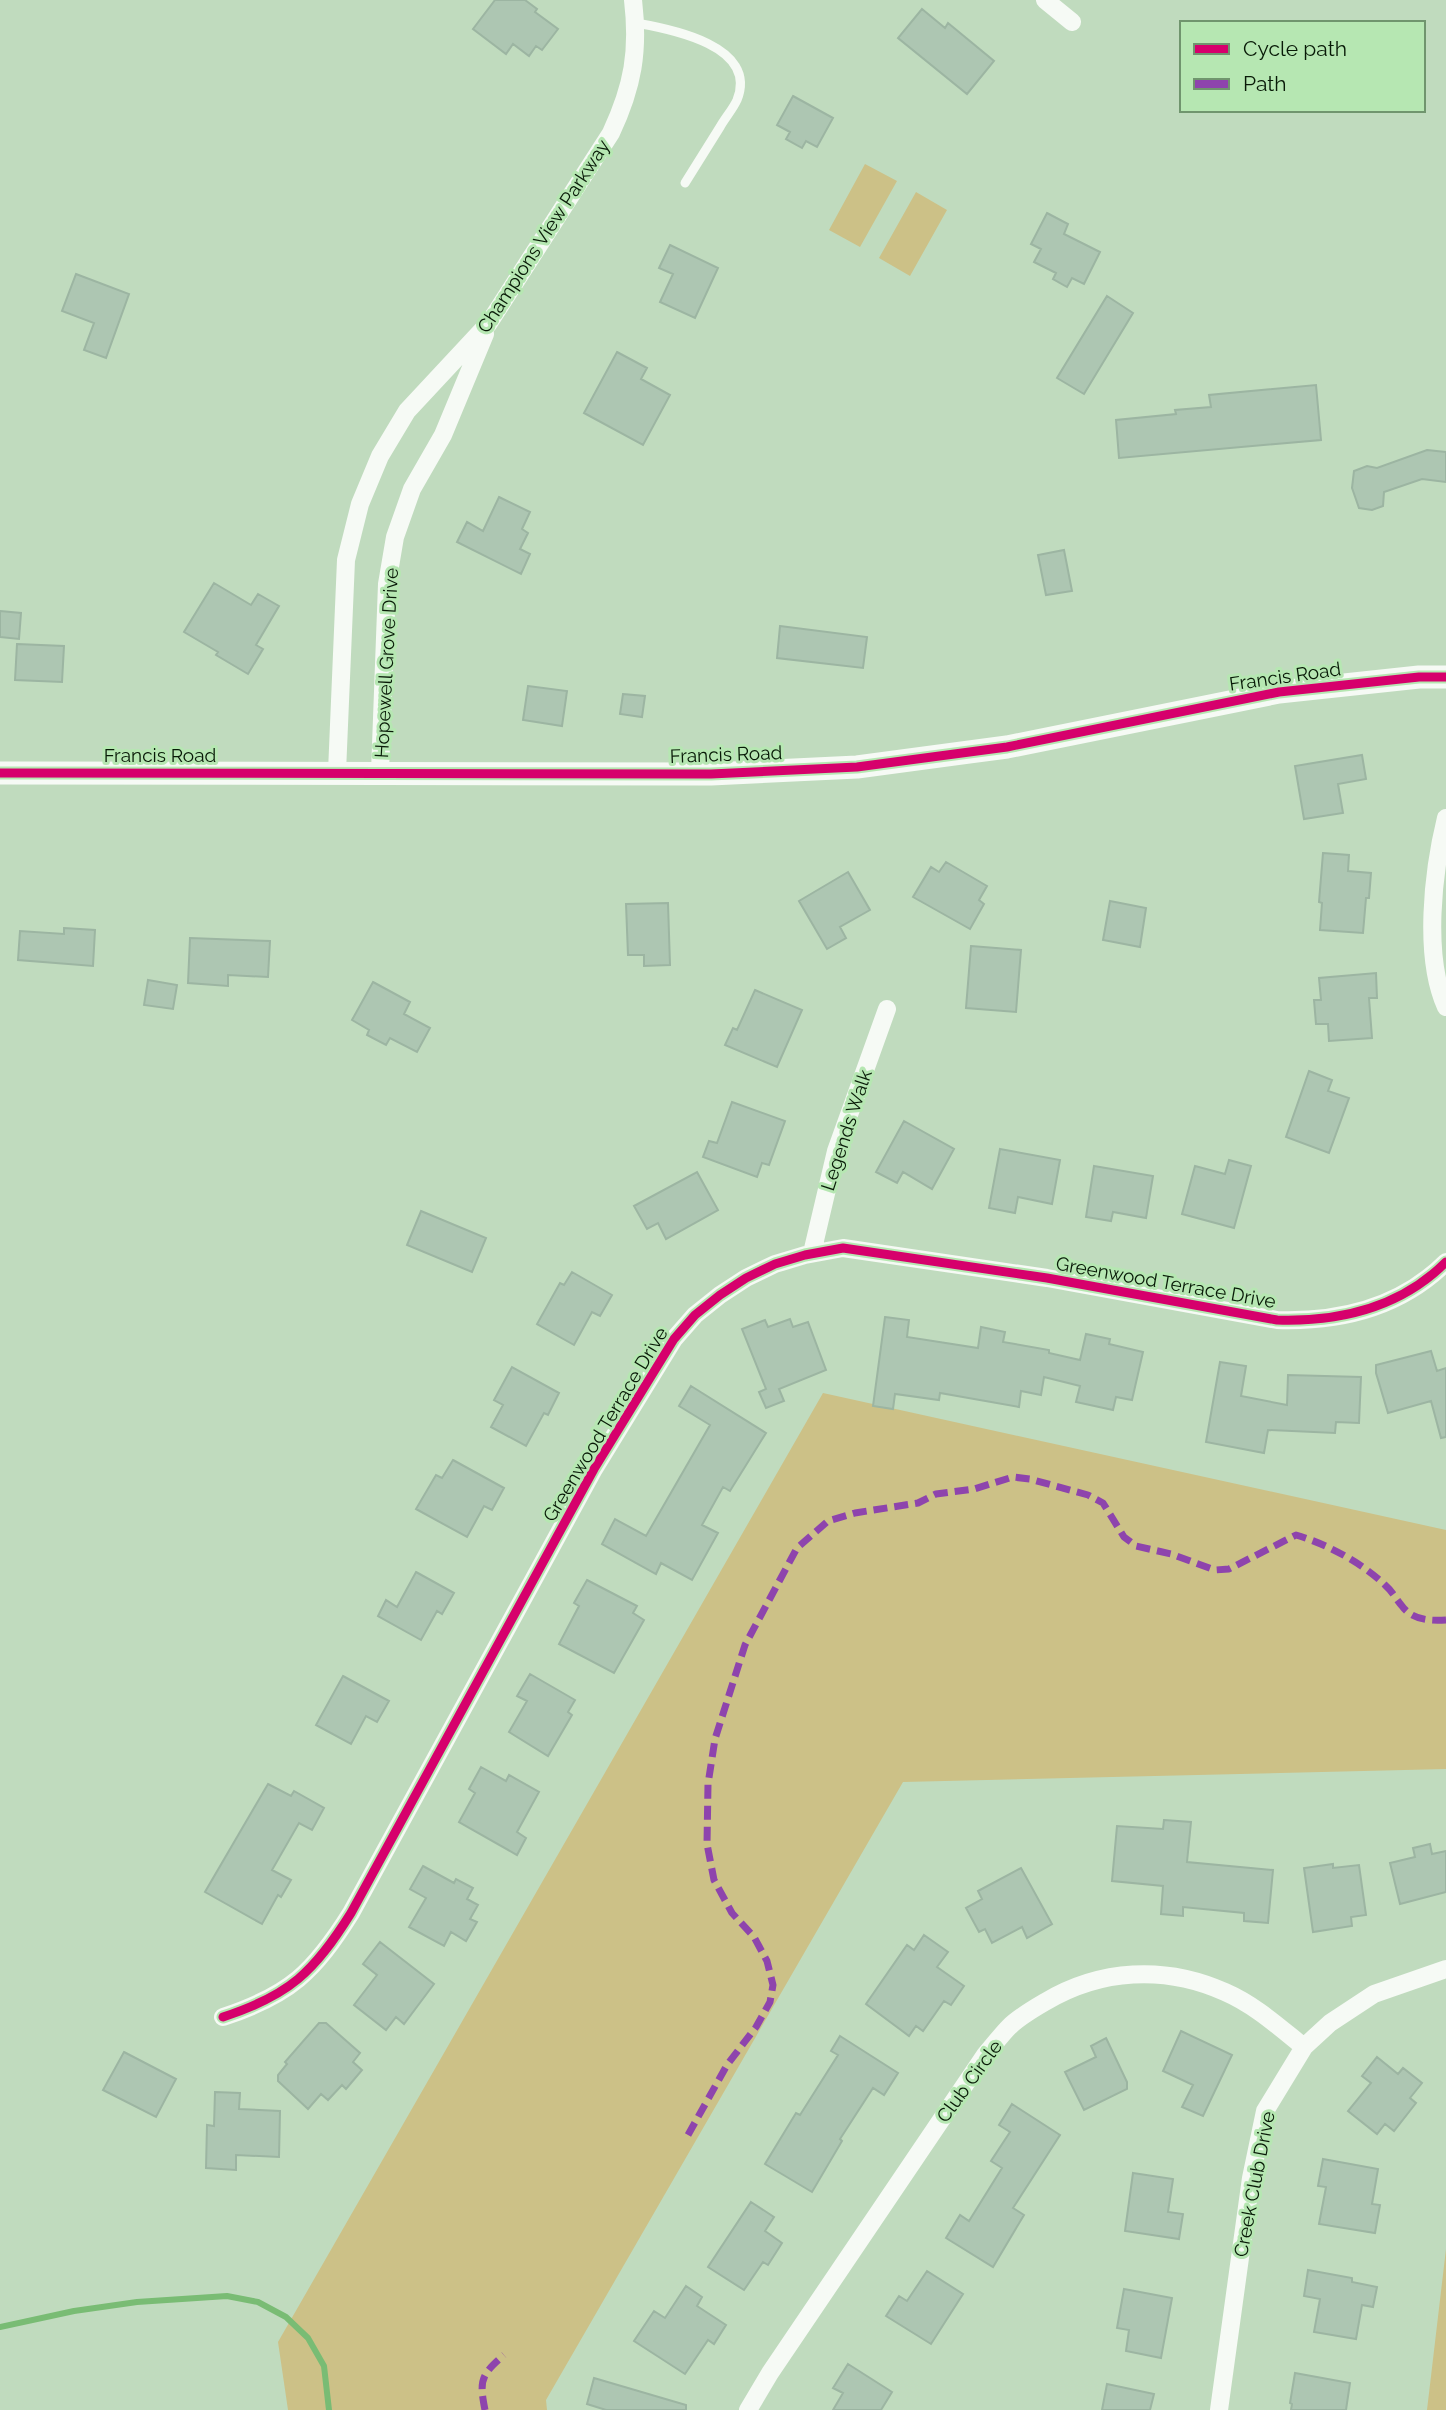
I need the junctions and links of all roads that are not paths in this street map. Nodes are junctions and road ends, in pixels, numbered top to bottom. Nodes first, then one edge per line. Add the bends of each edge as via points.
1 (633, 0) edge
2 (1045, 0) edge
3 (1072, 22) dead end
4 (636, 23) junction
5 (685, 183) dead end
6 (489, 323) junction
7 (1446, 677) edge
8 (337, 772) junction
9 (380, 772) junction
10 (0, 773) edge
11 (1446, 818) edge
12 (1446, 1007) edge
13 (887, 1009) dead end
14 (812, 1253) junction
15 (1446, 1262) edge
16 (1446, 1969) edge
17 (223, 2017) dead end
18 (1304, 2047) junction
19 (748, 2410) edge
20 (1219, 2410) edge

1 - 4 street, Champions View Parkway
2 - 3 street
4 - 5 lane via 676,30 711,46 733,60 740,74 738,98
4 - 6 street, Champions View Parkway via 634,72 611,133
6 - 8 street, Champions View Parkway via 407,411 380,456 360,504 346,560
6 - 9 street, Hopewell Grove Drive via 443,435 412,489 395,537 387,584
7 - 9 street, Francis Road via 1279,691 1007,747 857,767 711,774
8 - 9 street, Francis Road
8 - 10 street, Francis Road
11 - 12 street via 1433,903 1434,966
13 - 14 street, Legends Walk via 836,1151
14 - 15 street, Greenwood Terrace Drive via 843,1248 1047,1278 1277,1320 1309,1321 1371,1310 1400,1297
14 - 17 street, Greenwood Terrace Drive via 746,1278 695,1315 674,1339 594,1469 328,1950 281,1992
16 - 18 street, Creek Club Drive via 1374,1994
18 - 19 street, Club Circle via 1254,2008 1226,1993 1162,1975 1096,1979 1038,2006 1011,2025 985,2055
18 - 20 street, Creek Club Drive via 1265,2111 1251,2178

